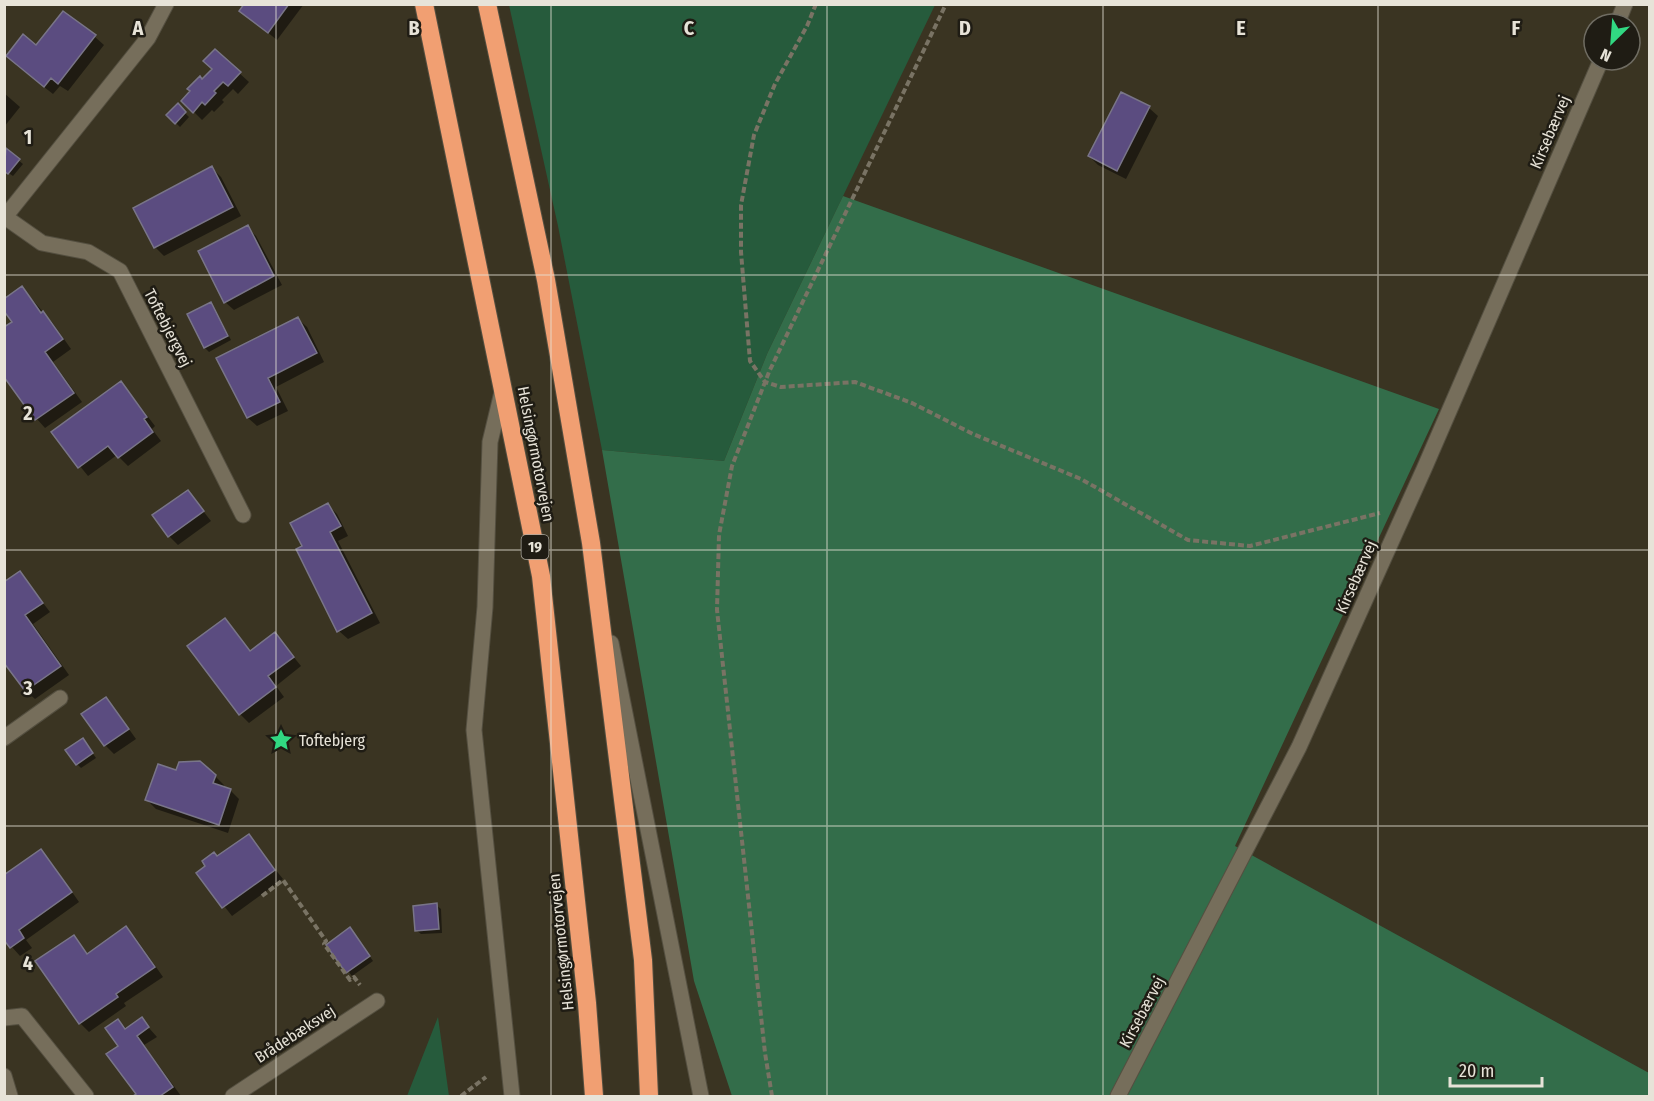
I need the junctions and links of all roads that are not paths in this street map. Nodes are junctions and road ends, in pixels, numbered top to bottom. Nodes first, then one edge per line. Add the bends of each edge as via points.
1 (166, 4) edge
2 (424, 4) edge
3 (486, 4) edge
4 (1596, 72) edge
5 (5, 218) edge
6 (503, 389) junction
7 (243, 515) dead end
8 (591, 543) junction
9 (60, 698) dead end
10 (4, 738) edge
11 (375, 1002) road end
12 (4, 1018) edge
13 (4, 1076) edge
14 (10, 1096) edge
15 (86, 1096) edge
16 (233, 1096) edge
17 (512, 1096) edge
18 (594, 1096) edge
19 (649, 1096) edge
20 (701, 1096) edge
21 (1118, 1096) edge

1 - 5 street, Toftebjergvej via 148,38
2 - 6 highway, Helsingørmotorvejen / 19
3 - 8 highway via 546,280
4 - 21 street, Kirsebærvej via 1299,747
5 - 7 street, Toftebjergvej via 42,243 88,252 120,272
6 - 17 street via 490,442 485,607 474,730
6 - 18 highway, Helsingørmotorvejen / 19 via 541,576
8 - 19 highway via 643,960
8 - 20 street
9 - 10 street
11 - 16 street, Brådebæksvej
12 - 15 street via 22,1016
13 - 14 street

